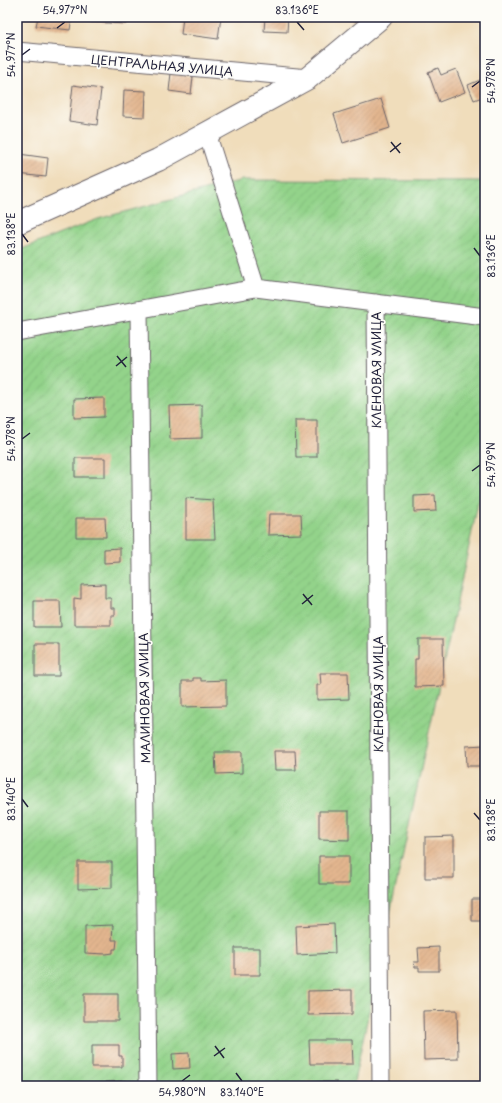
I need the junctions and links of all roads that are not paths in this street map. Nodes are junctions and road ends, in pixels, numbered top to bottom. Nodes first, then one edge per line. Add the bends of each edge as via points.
1 (381, 17) edge
2 (17, 51) edge
3 (308, 78) junction
4 (207, 133) junction
5 (17, 223) edge
6 (256, 288) junction
7 (376, 303) junction
8 (139, 310) junction
9 (485, 317) edge
10 (17, 332) edge
11 (148, 1086) edge
12 (381, 1086) edge

1 - 3 main road
2 - 3 street, ЦЕНТРАЛЬНАЯ УЛИЦА
3 - 4 main road
4 - 5 main road via 158,160
4 - 6 street
6 - 7 street
6 - 8 street
7 - 9 street
7 - 12 street, КЛЕНОВАЯ УЛИЦА
8 - 10 street
8 - 11 street, МАЛИНОВАЯ УЛИЦА

